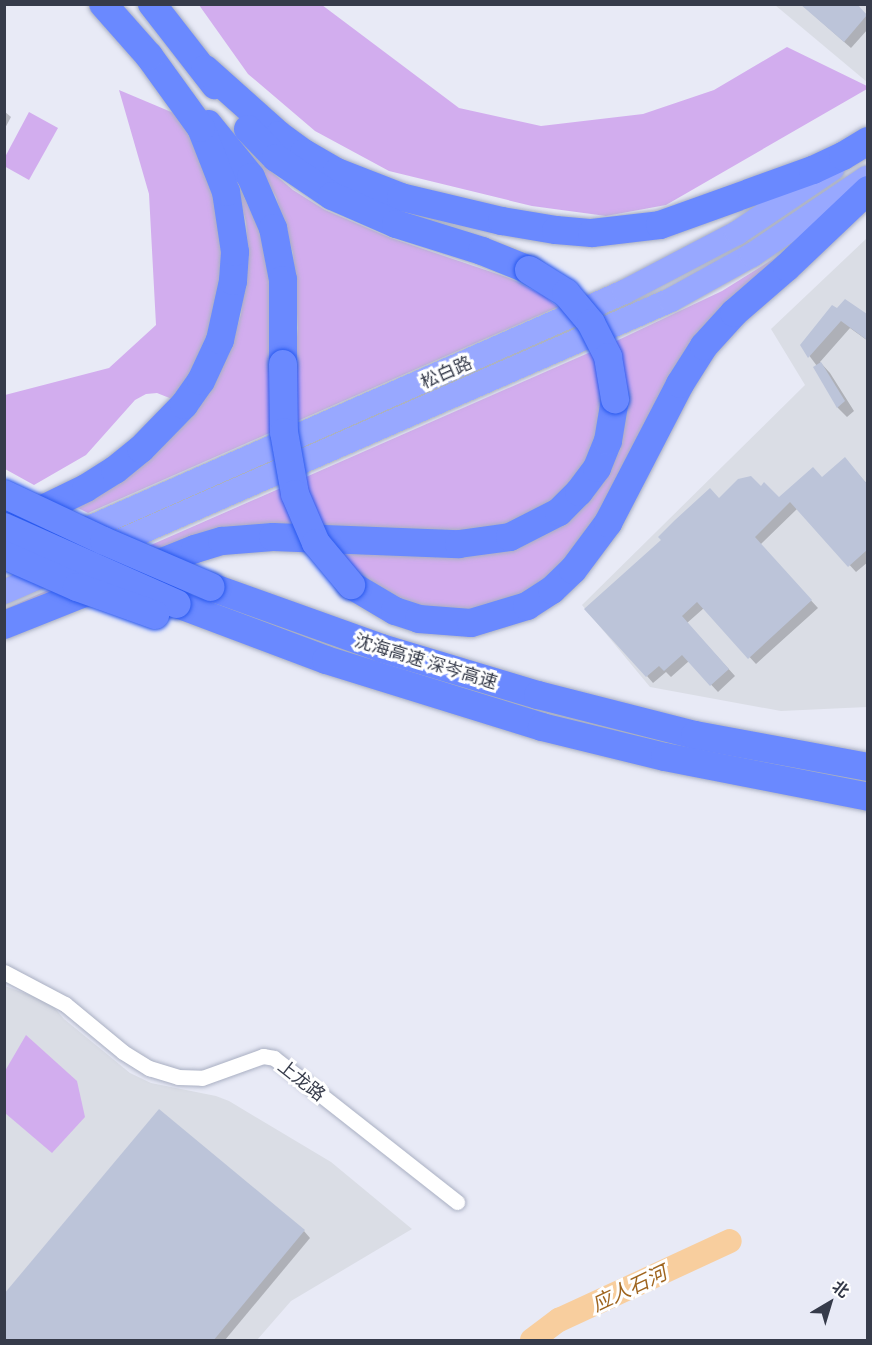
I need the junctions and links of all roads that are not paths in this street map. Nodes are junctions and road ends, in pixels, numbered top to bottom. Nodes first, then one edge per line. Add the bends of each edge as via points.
1 (103, 4) edge
2 (152, 4) edge
3 (205, 69) junction
4 (177, 92) junction
5 (867, 141) edge
6 (867, 177) edge
7 (867, 190) edge
8 (4, 495) edge
9 (4, 528) edge
10 (4, 555) edge
11 (4, 565) edge
12 (4, 592) edge
13 (166, 610) junction
14 (4, 625) edge
15 (867, 767) edge
16 (867, 797) edge
17 (4, 972) edge
18 (457, 1202) dead end

1 - 4 highway
2 - 3 highway
3 - 5 highway via 279,135 337,172 401,197 556,230 592,233 660,225 813,170
3 - 14 highway, bridge via 253,135 302,177 364,212 482,251 529,270 566,293 591,322 608,357 615,399 608,441 597,468 559,512 510,537 459,544 273,537 222,542 195,549
4 - 7 highway, bridge via 231,149 264,202 280,255 284,432 295,494 316,543 351,585 395,611 419,618 471,623 527,606 573,570 608,523 675,393 704,346 734,313
4 - 9 highway via 201,128 214,158 233,224 233,281 220,340 201,381 184,405 141,449 86,488
5 - 11 main road, 松白路 via 737,233 624,292
6 - 12 main road, 松白路 via 752,255 671,300
8 - 15 highway, 沈海高速 深岑高速, bridge via 211,587 381,648 538,695 696,735
9 - 13 highway, bridge
10 - 13 highway, bridge via 77,587
13 - 16 highway, 沈海高速 深岑高速 via 562,732 758,777
17 - 18 street, 上龙路 via 65,1004 148,1068 178,1077 202,1078 263,1056 274,1058

